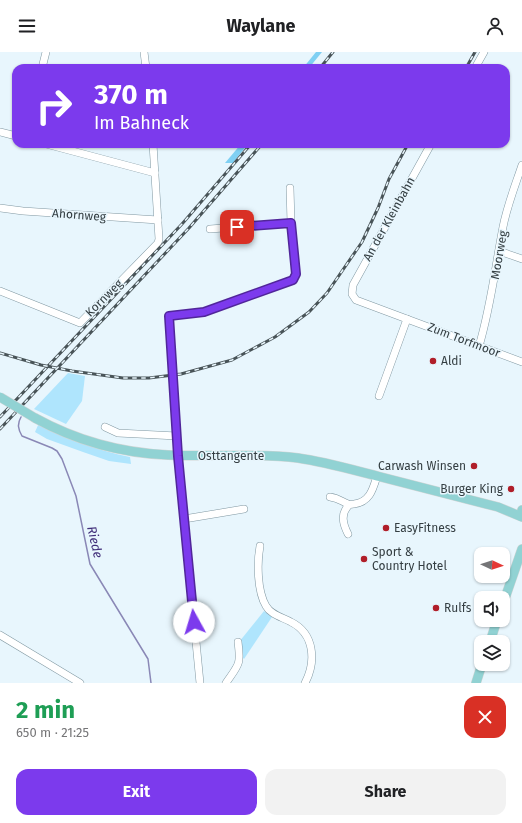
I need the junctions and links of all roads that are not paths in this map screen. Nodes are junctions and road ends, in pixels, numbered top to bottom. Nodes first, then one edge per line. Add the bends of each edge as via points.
1 (46, 52) edge
2 (144, 52) edge
3 (484, 52) edge
4 (43, 64) edge
5 (146, 64) edge
6 (477, 64) edge
7 (0, 132) edge
8 (12, 135) edge
9 (61, 148) edge
10 (153, 148) edge
11 (428, 148) edge
12 (522, 165) edge
13 (155, 173) junction
14 (290, 188) dead end
15 (0, 208) edge
16 (158, 220) junction
17 (291, 223) junction
18 (210, 229) dead end
19 (499, 251) junction
20 (522, 259) edge
21 (0, 292) edge
22 (352, 294) joint
23 (407, 319) junction
24 (479, 346) junction
25 (522, 362) edge
26 (379, 396) dead end
27 (0, 398) edge
28 (105, 427) dead end
29 (177, 436) junction
30 (178, 456) junction
31 (376, 476) junction
32 (330, 497) dead end
33 (348, 505) junction
34 (498, 507) junction
35 (244, 509) dead end
36 (522, 509) edge
37 (522, 517) edge
38 (184, 518) junction
39 (348, 534) dead end
40 (260, 546) dead end
41 (522, 549) edge
42 (507, 591) edge
43 (0, 635) edge
44 (238, 642) dead end
45 (480, 671) edge
46 (80, 683) edge
47 (200, 683) edge
48 (226, 683) edge
49 (305, 683) edge
50 (476, 683) edge

1 - 4 street
2 - 5 street
3 - 6 street
7 - 8 street
9 - 13 street
10 - 13 street
11 - 22 street, An der Kleinbahn via 353,285
12 - 19 street, Moorweg via 509,204
13 - 16 street
14 - 17 street
15 - 16 street, Ahornweg
16 - 21 street, Kornweg via 159,239 156,247 80,322
17 - 18 street
17 - 29 street via 296,274 293,280 204,312 169,316
19 - 20 street
19 - 24 street, Moorweg via 487,318
22 - 23 street, Zum Torfmoor via 356,300
23 - 24 street, Zum Torfmoor
23 - 26 street
24 - 25 street, Zum Torfmoor
27 - 30 main road, Osttangente, bridge via 61,431 98,444 130,451
28 - 29 street via 118,434
29 - 30 street
30 - 31 main road, Osttangente via 298,458
30 - 38 street
31 - 33 street via 372,493 359,503
31 - 34 main road, Osttangente
32 - 33 street
33 - 39 street via 343,516
34 - 36 main road, Osttangente
34 - 37 main road, Osttangente
35 - 38 street
36 - 37 main road
38 - 47 street
40 - 49 street via 260,588 266,606 271,612 300,628 311,645 312,666
41 - 42 main road
43 - 46 street
44 - 48 street via 239,664
45 - 50 main road

